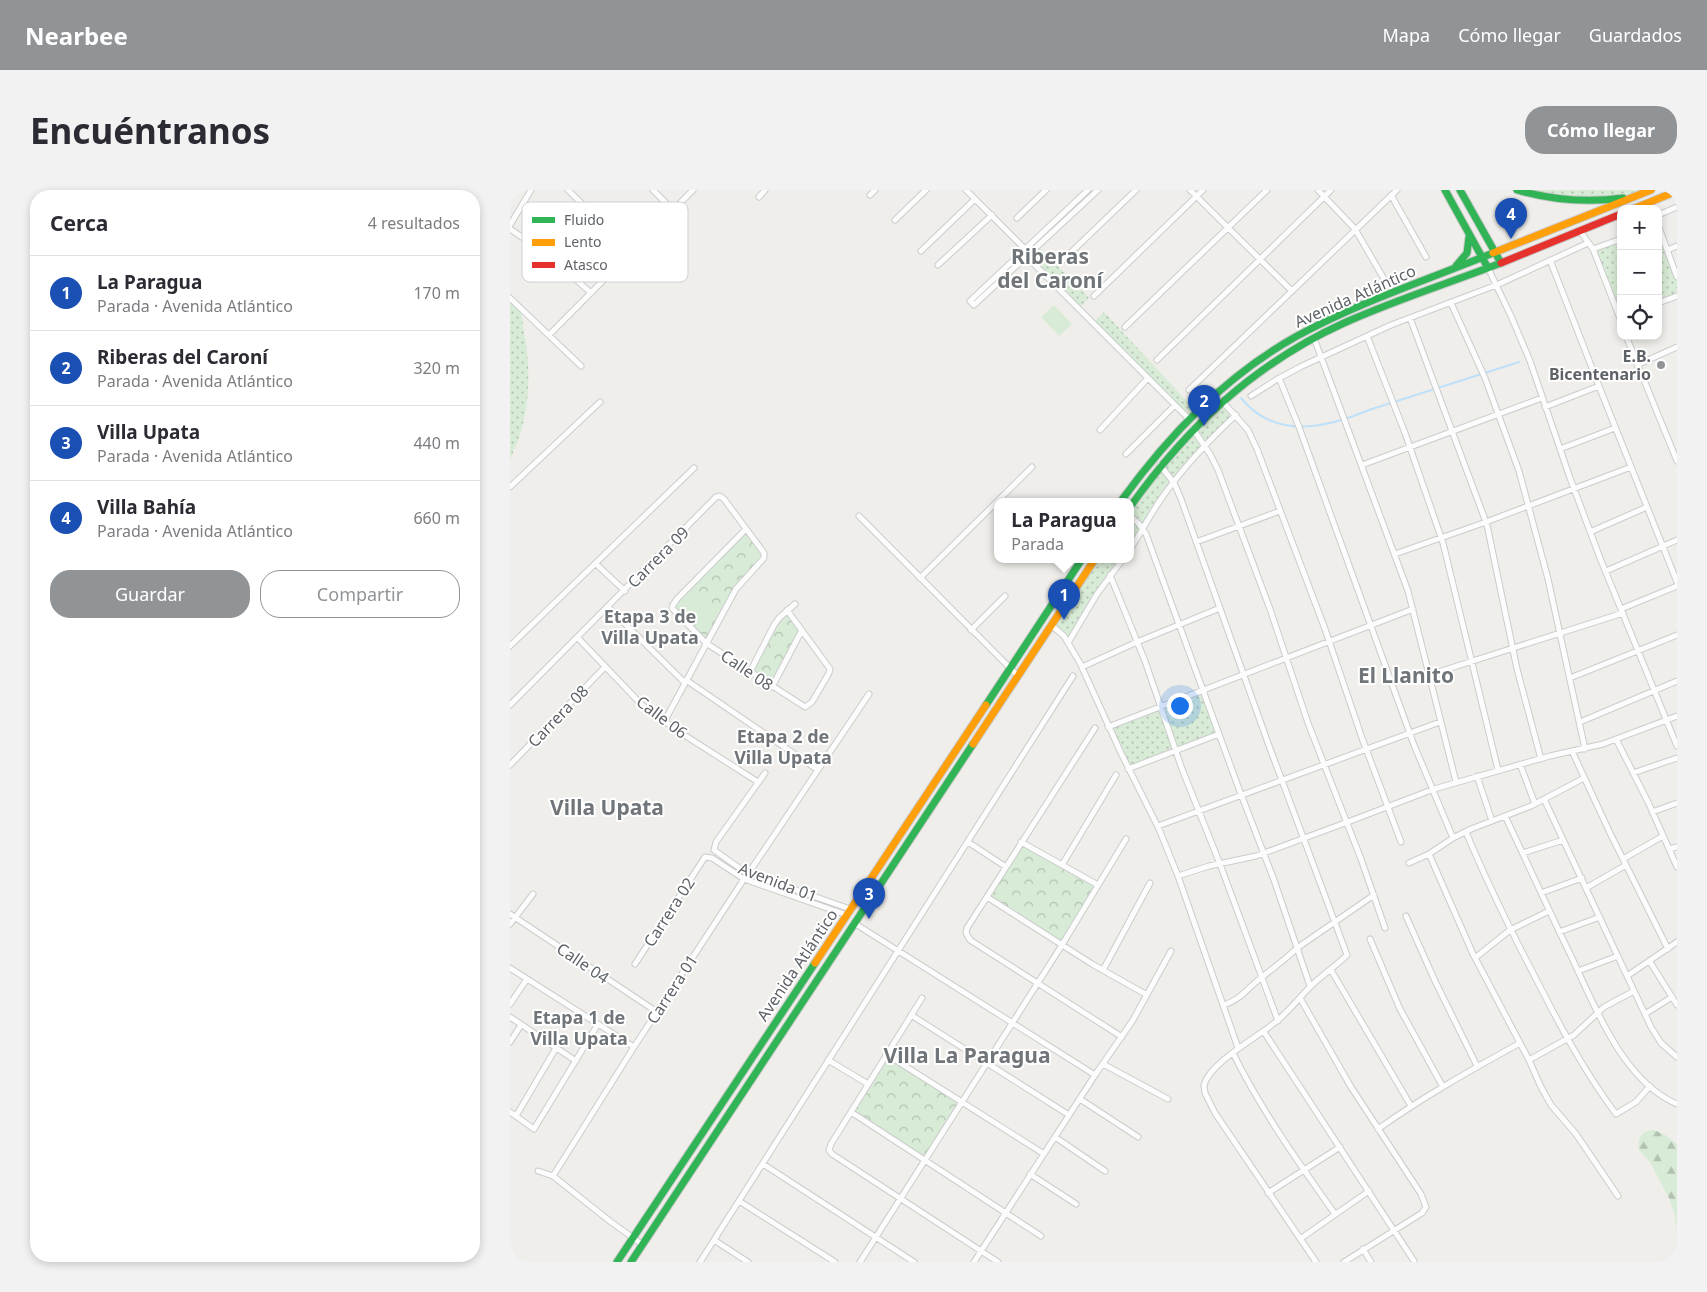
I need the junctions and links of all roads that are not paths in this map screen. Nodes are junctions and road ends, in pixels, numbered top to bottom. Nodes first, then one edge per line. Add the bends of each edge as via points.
1 (531, 190) edge
2 (568, 190) edge
3 (653, 190) edge
4 (693, 190) edge
5 (765, 190) edge
6 (875, 190) edge
7 (926, 190) edge
8 (966, 190) edge
9 (1046, 190) edge
10 (1088, 190) edge
11 (1098, 190) edge
12 (1136, 190) edge
13 (1190, 190) edge
14 (1203, 190) edge
15 (1268, 190) edge
16 (1318, 190) edge
17 (1331, 190) edge
18 (1397, 190) edge
19 (1445, 190) edge
20 (1460, 190) edge
21 (1516, 190) edge
22 (1651, 190) edge
23 (1677, 191) edge
24 (1643, 193) junction
25 (870, 195) dead end
26 (1391, 195) junction
27 (759, 197) dead end
28 (1196, 197) junction
29 (1325, 197) junction
30 (975, 199) junction
31 (524, 202) edge
32 (580, 202) edge
33 (665, 202) edge
34 (681, 202) edge
35 (522, 205) edge
36 (1643, 205) edge
37 (1677, 208) edge
38 (1662, 214) edge
39 (992, 215) junction
40 (1617, 216) edge
41 (1017, 218) dead end
42 (895, 220) dead end
43 (510, 225) edge
44 (1228, 228) junction
45 (510, 229) edge
46 (1356, 229) junction
47 (1580, 231) junction
48 (1468, 232) junction
49 (1662, 236) edge
50 (522, 237) edge
51 (1617, 240) edge
52 (1588, 243) junction
53 (1677, 246) edge
54 (1593, 249) junction
55 (1667, 250) junction
56 (921, 251) dead end
57 (1496, 252) junction
58 (1025, 253) junction
59 (1426, 257) dead end
60 (1483, 258) junction
61 (1260, 260) junction
62 (1550, 260) junction
63 (1061, 262) dead end
64 (1501, 263) junction
65 (938, 265) dead end
66 (1488, 268) junction
67 (1449, 270) junction
68 (1677, 277) edge
69 (1384, 279) dead end
70 (579, 282) edge
71 (602, 282) edge
72 (1496, 285) junction
73 (1292, 291) junction
74 (591, 293) junction
75 (1094, 296) dead end
76 (1677, 296) edge
77 (510, 298) edge
78 (1662, 302) edge
79 (1451, 303) junction
80 (1617, 311) edge
81 (1410, 318) junction
82 (1125, 327) dead end
83 (549, 335) junction
84 (1367, 336) junction
85 (1314, 338) junction
86 (1628, 340) edge
87 (1677, 347) edge
88 (1322, 357) junction
89 (1156, 360) dead end
90 (1637, 365) junction
91 (581, 366) dead end
92 (1148, 378) junction
93 (1280, 378) junction
94 (1599, 386) junction
95 (1189, 390) dead end
96 (1251, 396) dead end
97 (1542, 398) junction
98 (1222, 401) junction
99 (600, 402) dead end
100 (1175, 405) junction
101 (1545, 407) junction
102 (1236, 415) junction
103 (1498, 415) junction
104 (1188, 418) junction
105 (1615, 428) junction
106 (1192, 429) junction
107 (1100, 430) dead end
108 (1453, 431) junction
109 (1205, 446) junction
110 (1410, 448) junction
111 (1560, 448) junction
112 (1126, 454) dead end
113 (1677, 461) edge
114 (1362, 465) junction
115 (1160, 466) junction
116 (1032, 467) dead end
117 (694, 468) dead end
118 (1631, 468) junction
119 (1174, 483) junction
120 (510, 487) edge
121 (1574, 489) junction
122 (1001, 498) edge
123 (1123, 498) edge
124 (1134, 502) edge
125 (994, 505) edge
126 (1529, 507) junction
127 (1647, 507) junction
128 (1280, 511) junction
129 (859, 516) dead end
130 (1134, 520) edge
131 (1486, 522) junction
132 (1238, 526) junction
133 (1143, 528) junction
134 (746, 529) junction
135 (1590, 532) junction
136 (1441, 538) junction
137 (1677, 540) edge
138 (1196, 542) junction
139 (1134, 543) edge
140 (1663, 546) junction
141 (1395, 554) junction
142 (1079, 563) edge
143 (1092, 563) edge
144 (1120, 563) edge
145 (596, 564) junction
146 (1606, 571) junction
147 (1110, 575) junction
148 (920, 578) junction
149 (1677, 582) edge
150 (1677, 586) edge
151 (624, 590) junction
152 (1005, 596) dead end
153 (794, 604) dead end
154 (608, 607) junction
155 (1220, 608) junction
156 (1413, 609) junction
157 (787, 610) junction
158 (1622, 611) junction
159 (1179, 625) junction
160 (1371, 625) junction
161 (1051, 626) junction
162 (802, 630) junction
163 (971, 630) junction
164 (1677, 634) edge
165 (1560, 635) junction
166 (578, 638) junction
167 (1329, 641) junction
168 (1136, 642) junction
169 (706, 643) junction
170 (1068, 643) junction
171 (510, 646) edge
172 (1512, 649) junction
173 (1639, 651) junction
174 (1286, 657) junction
175 (1471, 662) junction
176 (605, 667) junction
177 (1082, 667) junction
178 (1010, 669) junction
179 (750, 672) junction
180 (1244, 674) junction
181 (1429, 675) junction
182 (1018, 676) junction
183 (1073, 676) dead end
184 (1570, 678) junction
185 (686, 681) junction
186 (1677, 681) edge
187 (772, 687) junction
188 (1203, 690) junction
189 (1655, 691) junction
190 (869, 694) dead end
191 (510, 705) edge
192 (1161, 706) junction
193 (1677, 716) edge
194 (1666, 719) junction
195 (664, 722) junction
196 (1440, 722) junction
197 (1580, 722) junction
198 (1108, 727) junction
199 (1095, 728) dead end
200 (1409, 732) junction
201 (1219, 734) junction
202 (1616, 739) junction
203 (1677, 746) edge
204 (1366, 749) junction
205 (1585, 749) junction
206 (1176, 750) junction
207 (1572, 751) junction
208 (1677, 758) edge
209 (1541, 759) junction
210 (510, 764) edge
211 (1324, 764) junction
212 (1520, 764) junction
213 (1128, 769) junction
214 (818, 770) junction
215 (1498, 770) junction
216 (765, 773) dead end
217 (1633, 773) junction
218 (1116, 774) dead end
219 (1477, 776) junction
220 (1584, 778) junction
221 (1282, 779) junction
222 (758, 782) junction
223 (1456, 782) junction
224 (1432, 790) junction
225 (1241, 795) junction
226 (1544, 799) junction
227 (1677, 803) edge
228 (1535, 804) junction
229 (1387, 807) junction
230 (1198, 810) junction
231 (1652, 812) junction
232 (1505, 816) junction
233 (1492, 820) junction
234 (1346, 823) junction
235 (1158, 826) junction
236 (1466, 832) junction
237 (1663, 836) junction
238 (1304, 838) junction
239 (1453, 838) junction
240 (1126, 839) dead end
241 (1564, 840) junction
242 (968, 842) junction
243 (1022, 842) junction
244 (1401, 842) dead end
245 (1677, 847) edge
246 (1669, 849) junction
247 (1264, 853) junction
248 (1523, 853) junction
249 (1429, 854) junction
250 (1623, 859) junction
251 (703, 860) joint
252 (1220, 864) junction
253 (1409, 864) dead end
254 (1062, 865) junction
255 (1626, 865) junction
256 (1006, 867) junction
257 (1677, 867) edge
258 (748, 874) junction
259 (1178, 876) junction
260 (1582, 878) junction
261 (744, 880) junction
262 (1150, 883) dead end
263 (1098, 885) junction
264 (1586, 888) junction
265 (1541, 893) junction
266 (533, 894) dead end
267 (1374, 895) junction
268 (987, 897) junction
269 (1549, 911) junction
270 (848, 912) junction
271 (512, 916) edge
272 (1406, 916) dead end
273 (1600, 917) junction
274 (1335, 921) junction
275 (854, 923) junction
276 (510, 924) edge
277 (1385, 928) dead end
278 (1510, 930) junction
279 (1559, 932) junction
280 (1370, 939) dead end
281 (1677, 942) edge
282 (1062, 946) junction
283 (1297, 948) junction
284 (1668, 949) junction
285 (898, 950) junction
286 (1171, 951) dead end
287 (1618, 956) junction
288 (1475, 958) junction
289 (1650, 962) junction
290 (635, 964) dead end
291 (510, 968) edge
292 (1103, 970) junction
293 (1331, 970) junction
294 (1578, 971) junction
295 (1262, 976) junction
296 (1627, 976) junction
297 (527, 979) junction
298 (1037, 984) junction
299 (1310, 986) junction
300 (1634, 991) junction
301 (1147, 995) junction
302 (1672, 997) junction
303 (922, 998) dead end
304 (1300, 998) junction
305 (510, 1004) edge
306 (1677, 1004) edge
307 (1224, 1005) junction
308 (657, 1012) junction
309 (1597, 1013) junction
310 (1645, 1014) junction
311 (911, 1015) junction
312 (510, 1017) edge
313 (1278, 1021) junction
314 (1012, 1023) junction
315 (598, 1024) junction
316 (521, 1025) junction
317 (1264, 1032) junction
318 (1122, 1037) junction
319 (1567, 1040) junction
320 (510, 1042) edge
321 (1520, 1044) junction
322 (634, 1047) junction
323 (556, 1048) junction
324 (1238, 1048) junction
325 (1233, 1053) junction
326 (886, 1054) junction
327 (1677, 1057) edge
328 (828, 1060) junction
329 (1529, 1060) junction
330 (576, 1061) junction
331 (986, 1064) junction
332 (1103, 1064) junction
333 (1477, 1066) junction
334 (1095, 1075) junction
335 (868, 1084) junction
336 (1650, 1086) junction
337 (1443, 1087) junction
338 (1080, 1099) junction
339 (1168, 1099) dead end
340 (962, 1102) junction
341 (1677, 1104) edge
342 (1411, 1106) junction
343 (510, 1112) edge
344 (851, 1112) junction
345 (1069, 1115) junction
346 (516, 1116) junction
347 (1378, 1129) junction
348 (1054, 1137) junction
349 (1138, 1137) dead end
350 (1340, 1147) junction
351 (1044, 1154) junction
352 (925, 1159) junction
353 (763, 1164) junction
354 (1304, 1170) junction
355 (538, 1171) dead end
356 (1105, 1171) dead end
357 (1030, 1174) junction
358 (553, 1176) junction
359 (1368, 1191) junction
360 (1268, 1193) junction
361 (1618, 1196) dead end
362 (900, 1199) junction
363 (739, 1201) junction
364 (1076, 1204) dead end
365 (1006, 1212) junction
366 (1335, 1214) junction
367 (1393, 1232) junction
368 (1041, 1236) dead end
369 (633, 1238) junction
370 (875, 1238) junction
371 (1300, 1239) junction
372 (714, 1240) junction
373 (643, 1245) junction
374 (1363, 1249) junction
375 (981, 1250) junction
376 (635, 1261) edge
377 (1414, 1261) edge
378 (617, 1262) edge
379 (700, 1262) edge
380 (748, 1262) edge
381 (834, 1262) edge
382 (860, 1262) edge
383 (914, 1262) edge
384 (974, 1262) edge
385 (998, 1262) edge
386 (1316, 1262) edge
387 (1344, 1262) edge
388 (1371, 1262) edge

1 - 31 street
2 - 32 street
3 - 33 street
4 - 34 street
5 - 27 street
6 - 25 street
7 - 42 street
8 - 30 street
9 - 41 street
10 - 58 street
11 - 58 street
12 - 63 street
13 - 28 street
14 - 28 street
15 - 44 street
16 - 29 street
17 - 29 street
18 - 26 street
19 - 48 street
20 - 57 street
21 - 24 street via 1547,198 1581,201 1612,200
22 - 24 street, Avenida Atlántico
23 - 36 street
24 - 57 street, Avenida Atlántico
26 - 46 street
26 - 59 street
28 - 44 street
28 - 75 street
29 - 46 street
29 - 61 street
30 - 39 street
30 - 56 street
35 - 43 street
37 - 38 street
39 - 58 street
39 - 65 street
40 - 47 street
44 - 61 street
44 - 82 street
45 - 50 street
46 - 69 street
46 - 73 street
47 - 52 street
47 - 64 street
48 - 60 street
48 - 67 street via 1466,256
49 - 55 street
51 - 54 street
52 - 54 street
52 - 62 street
53 - 55 street
54 - 80 street
55 - 68 street
57 - 60 street, Avenida Atlántico
57 - 64 street
58 - 58 street via 970,301 974,305
58 - 92 street
60 - 66 street
60 - 67 street, Avenida Atlántico
61 - 73 street
61 - 89 street
62 - 72 street
62 - 94 street
64 - 66 street, Avenida Atlántico
66 - 72 street
66 - 85 street, Avenida Atlántico via 1366,314
67 - 104 street, Avenida Atlántico via 1296,336 1235,377
70 - 74 street
71 - 74 street
72 - 79 street
72 - 97 street via 1530,361
73 - 95 street
74 - 83 street
76 - 78 street
77 - 83 street
79 - 81 street
79 - 103 street via 1481,368
81 - 84 street
81 - 108 street
83 - 91 street
84 - 88 street
84 - 110 street
85 - 88 street
85 - 98 street, Avenida Atlántico
86 - 90 street
87 - 90 street
88 - 93 street
88 - 114 street
90 - 113 street
92 - 100 street
92 - 107 street
93 - 96 street
93 - 160 street
94 - 101 street
94 - 105 street
97 - 101 street
97 - 103 street
98 - 102 street
98 - 106 street, Avenida Atlántico
99 - 120 street
100 - 104 street
100 - 112 street
101 - 111 street
102 - 109 street
102 - 128 street via 1252,438
103 - 108 street
103 - 126 street
104 - 123 street, Avenida Atlántico via 1148,463
105 - 111 street
105 - 118 street
106 - 109 street
106 - 115 street, Avenida Atlántico
108 - 110 street
108 - 131 street
109 - 119 street
109 - 132 street via 1218,470
110 - 114 street
110 - 136 street
111 - 121 street
114 - 141 street
115 - 119 street
115 - 124 street, Avenida Atlántico
116 - 122 street
117 - 145 street
118 - 121 street
118 - 127 street
119 - 133 street
119 - 138 street
121 - 126 street
121 - 135 street
125 - 148 street
126 - 131 street
126 - 165 street
127 - 135 street
127 - 140 street
128 - 132 street
128 - 167 street
129 - 148 street
130 - 133 street
131 - 136 street
131 - 172 street
132 - 138 street
132 - 174 street
133 - 139 street
133 - 159 street
134 - 151 street, Carrera 09 via 722,497 716,497
134 - 169 street via 764,553 763,560 736,588
134 - 169 street, Calle 08 via 673,604 673,610
135 - 146 street
136 - 141 street
136 - 175 street
137 - 140 street
138 - 155 street
140 - 146 street
140 - 149 street
141 - 156 street
142 - 178 street, Avenida Atlántico
143 - 161 street, Avenida Atlántico
144 - 147 street
145 - 151 street
145 - 171 street
146 - 158 street
147 - 168 street
147 - 170 street
148 - 163 street
150 - 158 street
151 - 154 street, Carrera 09
152 - 163 street
153 - 157 street
154 - 166 street, Carrera 09
154 - 185 street
155 - 159 street
155 - 180 street
156 - 160 street
156 - 181 street
157 - 162 street
157 - 179 street via 774,625
158 - 165 street
158 - 173 street
159 - 168 street
159 - 188 street
160 - 167 street
160 - 200 street
161 - 170 street
161 - 182 street, Avenida Atlántico
162 - 187 street
162 - 187 street, Calle 08 via 830,669 829,673 807,707
163 - 178 street
164 - 173 street
165 - 172 street
165 - 184 street
166 - 176 street, Calle 06
166 - 191 street, Carrera 09
167 - 174 street
167 - 204 street
168 - 177 street
168 - 192 street
169 - 179 street, Calle 08
169 - 185 street
170 - 177 street
172 - 175 street
172 - 209 street
173 - 184 street
173 - 189 street
174 - 180 street
174 - 211 street
175 - 181 street
175 - 215 street
176 - 195 street, Calle 06 via 642,705
176 - 210 street, Carrera 08
177 - 198 street
178 - 182 street
178 - 270 street, Avenida Atlántico
179 - 187 street, Calle 08
180 - 188 street
180 - 221 street
181 - 196 street
182 - 275 street, Avenida Atlántico
183 - 242 street
184 - 197 street
185 - 195 street
185 - 214 street
186 - 189 street
188 - 192 street
188 - 201 street
189 - 194 street
189 - 197 street
190 - 214 street
192 - 198 street
192 - 206 street
193 - 194 street
194 - 202 street
194 - 203 street
195 - 222 street, Calle 06
196 - 200 street
196 - 223 street
197 - 205 street
198 - 213 street
199 - 243 street
200 - 204 street
200 - 224 street
201 - 206 street
201 - 225 street
202 - 205 street
202 - 217 street
204 - 211 street
204 - 229 street
205 - 207 street
206 - 213 street
206 - 230 street
207 - 209 street
207 - 220 street
208 - 217 street
209 - 212 street
211 - 221 street
211 - 234 street
212 - 215 street
212 - 228 street
213 - 235 street
214 - 258 street
215 - 219 street
216 - 222 street
217 - 231 street
218 - 254 street
219 - 223 street
219 - 233 street
220 - 226 street
220 - 250 street
221 - 225 street
221 - 238 street
222 - 258 street, Avenida 01 via 714,845 715,852
223 - 224 street
224 - 229 street
224 - 239 street
225 - 230 street
225 - 247 street
226 - 228 street
226 - 241 street
227 - 231 street
228 - 232 street
229 - 234 street
229 - 244 street
230 - 235 street
230 - 252 street
231 - 237 street
232 - 233 street
232 - 248 street
233 - 236 street
234 - 238 street
234 - 267 street
235 - 259 street
236 - 239 street
236 - 278 street
237 - 246 street
237 - 250 street
238 - 247 street
238 - 274 street
239 - 249 street
240 - 263 street
241 - 248 street
241 - 260 street
242 - 256 street
242 - 285 street
243 - 254 street
243 - 256 street
245 - 246 street
246 - 257 street
247 - 252 street
247 - 283 street
248 - 265 street
249 - 253 street
249 - 288 street
250 - 255 street
251 - 261 street, Avenida 01 via 712,858
251 - 290 street, Carrera 02
252 - 259 street
252 - 295 street
254 - 263 street
255 - 264 street
255 - 284 street
256 - 268 street
258 - 270 street, Avenida 01
259 - 307 street
260 - 264 street
260 - 265 street
261 - 270 street, Avenida 01
261 - 308 street, Carrera 01
262 - 292 street
263 - 282 street
264 - 273 street
265 - 269 street
266 - 271 street
267 - 274 street
267 - 277 street
268 - 282 street
268 - 298 street via 967,928 968,938
269 - 278 street
269 - 279 street
270 - 369 street, Avenida Atlántico
271 - 276 street
271 - 308 street, Calle 04
272 - 333 street
273 - 279 street
273 - 287 street
274 - 283 street
274 - 293 street via 1348,954
275 - 285 street
275 - 373 street, Avenida Atlántico
278 - 288 street
278 - 319 street
279 - 294 street
280 - 337 street via 1397,1002
281 - 284 street
282 - 292 street
282 - 298 street
283 - 295 street
283 - 299 street
284 - 289 street
285 - 314 street
285 - 328 street
286 - 301 street
287 - 294 street
287 - 296 street
288 - 321 street
289 - 296 street
289 - 302 street
291 - 297 street
292 - 301 street
293 - 299 street
293 - 342 street
294 - 309 street
295 - 307 street via 1242,996
295 - 313 street
296 - 300 street
297 - 305 street
297 - 315 street
298 - 314 street
298 - 318 street
299 - 304 street
300 - 309 street
300 - 310 street
301 - 318 street
302 - 306 street
302 - 310 street
303 - 311 street
304 - 313 street
304 - 347 street
307 - 324 street
308 - 322 street, Carrera 01
309 - 319 street
309 - 336 street via 1634,1071
310 - 327 street via 1661,1043
311 - 326 street
311 - 331 street
312 - 316 street
313 - 317 street
314 - 331 street
314 - 334 street
315 - 322 street
315 - 330 street
316 - 320 street
316 - 323 street
317 - 324 street
317 - 350 street
318 - 332 street
319 - 329 street
319 - 336 street via 1616,1114 1636,1102
321 - 329 street
321 - 333 street
322 - 358 street, Carrera 01
323 - 330 street
323 - 346 street
324 - 325 street
325 - 354 street
325 - 360 street via 1204,1081 1205,1093
326 - 335 street
326 - 340 street
328 - 335 street
328 - 353 street
329 - 361 street via 1551,1105 1576,1134
330 - 346 street via 534,1130
331 - 340 street
331 - 345 street
332 - 334 street
332 - 339 street
333 - 337 street
334 - 338 street
335 - 344 street
336 - 341 street
337 - 342 street
338 - 345 street
338 - 349 street
340 - 351 street
340 - 352 street
342 - 347 street
343 - 346 street
344 - 352 street
344 - 362 street via 831,1144 830,1152
345 - 348 street
347 - 367 street via 1421,1194 1426,1207
348 - 351 street
348 - 356 street
350 - 354 street
350 - 359 street
351 - 357 street
352 - 362 street
352 - 365 street
353 - 363 street
353 - 370 street
354 - 360 street
354 - 366 street
355 - 358 street
357 - 364 street
357 - 365 street
358 - 369 street
359 - 366 street
359 - 367 street
360 - 371 street
362 - 370 street
362 - 375 street
363 - 372 street
363 - 381 street
365 - 368 street
365 - 375 street
366 - 371 street
367 - 374 street
367 - 377 street
369 - 373 street
369 - 378 street, Avenida Atlántico
370 - 382 street
370 - 383 street
371 - 386 street
372 - 379 street
372 - 380 street
373 - 376 street, Avenida Atlántico
374 - 387 street
374 - 388 street
375 - 384 street
375 - 385 street

